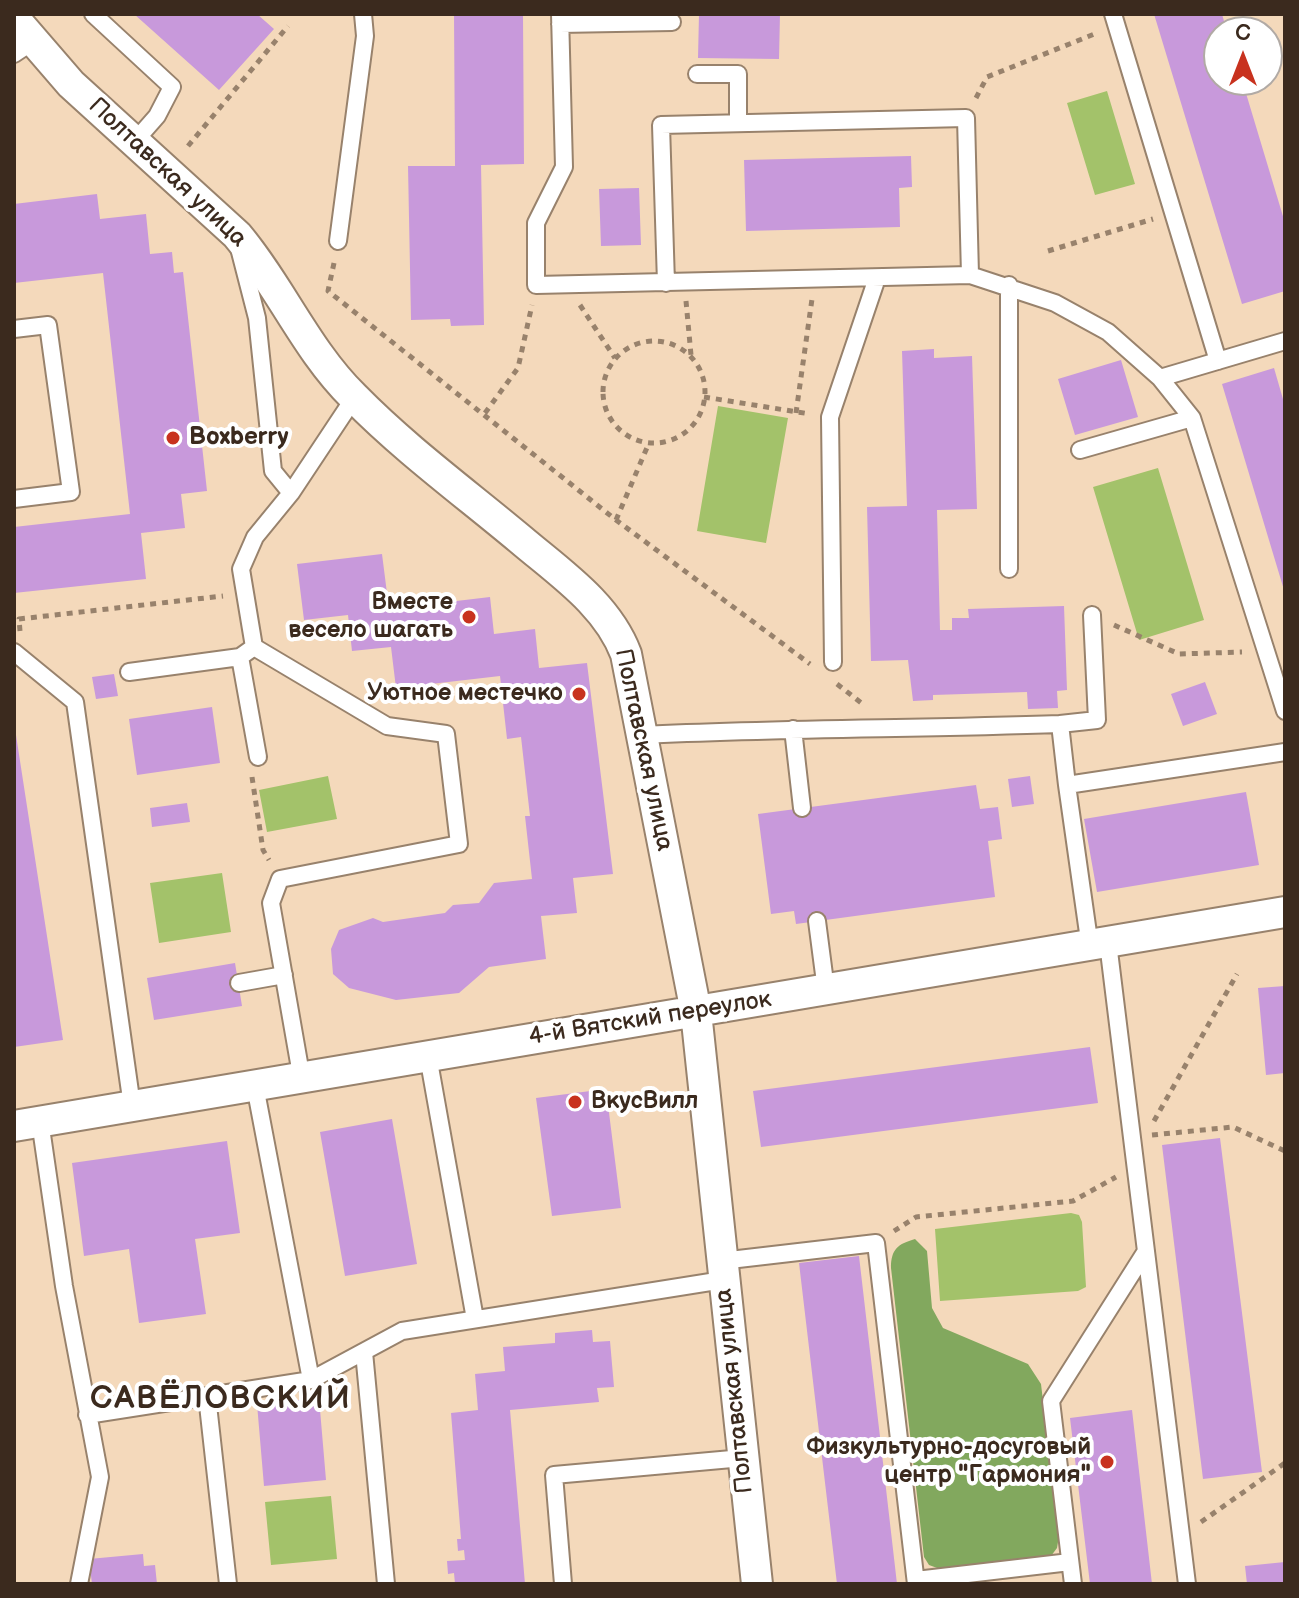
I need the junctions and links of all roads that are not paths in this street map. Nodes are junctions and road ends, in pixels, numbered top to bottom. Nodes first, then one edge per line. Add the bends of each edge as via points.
1 (93, 14) edge
2 (363, 14) edge
3 (14, 18) edge
4 (560, 19) edge
5 (1114, 20) edge
6 (672, 22) dead end
7 (23, 48) edge
8 (697, 74) dead end
9 (738, 123) junction
10 (135, 141) junction
11 (237, 235) junction
12 (338, 241) road end
13 (970, 275) junction
14 (877, 278) junction
15 (666, 283) junction
16 (1009, 285) junction
17 (14, 329) edge
18 (1285, 341) edge
19 (1218, 361) junction
20 (1160, 378) junction
21 (354, 398) junction
22 (1192, 418) junction
23 (1080, 450) dead end
24 (291, 493) junction
25 (14, 499) edge
26 (1009, 569) dead end
27 (1092, 615) road end
28 (254, 647) junction
29 (19, 655) edge
30 (240, 657) junction
31 (827, 667) road end
32 (129, 672) dead end
33 (1285, 711) edge
34 (1060, 724) junction
35 (793, 729) junction
36 (642, 735) junction
37 (1285, 752) edge
38 (258, 757) road end
39 (1067, 785) junction
40 (802, 808) dead end
41 (1285, 912) edge
42 (817, 921) dead end
43 (1099, 945) junction
44 (282, 967) junction
45 (239, 983) dead end
46 (826, 990) junction
47 (696, 1012) junction
48 (428, 1056) junction
49 (302, 1080) junction
50 (255, 1086) junction
51 (132, 1106) junction
52 (27, 1124) edge
53 (1146, 1251) junction
54 (722, 1270) junction
55 (475, 1319) junction
56 (364, 1352) junction
57 (311, 1380) junction
58 (207, 1396) junction
59 (87, 1415) junction
60 (743, 1458) junction
61 (1070, 1562) junction
62 (916, 1582) edge
63 (79, 1584) edge
64 (228, 1584) edge
65 (386, 1584) edge
66 (563, 1584) edge
67 (757, 1584) edge
68 (1073, 1584) edge
69 (1187, 1584) edge

1 - 10 lane via 172,87 157,116
2 - 12 lane via 365,36
3 - 7 street, Полтавская улица
4 - 6 lane
4 - 15 lane via 564,167 536,223 536,285
5 - 19 lane
7 - 10 street, Полтавская улица
8 - 9 lane via 738,74
9 - 13 lane via 966,118
9 - 15 lane via 661,125
10 - 11 street, Полтавская улица
11 - 21 street, Полтавская улица
11 - 24 lane via 257,318 273,471
13 - 14 lane
13 - 16 lane
14 - 15 lane
14 - 31 lane via 830,417
16 - 20 lane via 1108,332
16 - 26 lane
17 - 25 lane via 48,325 71,492
18 - 19 lane
19 - 20 lane
20 - 22 lane
21 - 24 lane
21 - 36 street, Полтавская улица via 604,614 626,654
22 - 23 lane
22 - 33 lane
24 - 28 lane via 255,537 241,569
27 - 34 lane via 1097,720
28 - 30 lane
28 - 44 lane via 387,726 446,734 459,844 280,879 271,903
29 - 51 lane via 75,702
30 - 32 lane
30 - 38 lane
34 - 35 lane
34 - 39 lane
35 - 36 lane
35 - 40 lane
36 - 47 street, Полтавская улица
37 - 39 lane
39 - 43 lane
41 - 43 street, 4-й Вятский переулок
42 - 46 lane
43 - 46 street, 4-й Вятский переулок
43 - 53 lane
44 - 45 lane
44 - 49 lane
46 - 47 street, 4-й Вятский переулок
47 - 48 street, 4-й Вятский переулок
47 - 54 street, Полтавская улица
48 - 49 street, 4-й Вятский переулок
48 - 55 lane
49 - 50 street, 4-й Вятский переулок
50 - 51 street, 4-й Вятский переулок
50 - 57 lane
51 - 52 street, 4-й Вятский переулок
52 - 59 lane
53 - 61 lane via 1051,1401
53 - 69 lane
54 - 55 lane
54 - 60 street, Полтавская улица
54 - 62 lane via 876,1243
55 - 56 lane via 402,1331
56 - 57 lane
56 - 65 lane
57 - 58 lane
58 - 59 lane
58 - 64 lane
59 - 63 lane via 100,1477
60 - 66 lane via 554,1475
60 - 67 street, Полтавская улица
61 - 62 lane
61 - 68 lane

